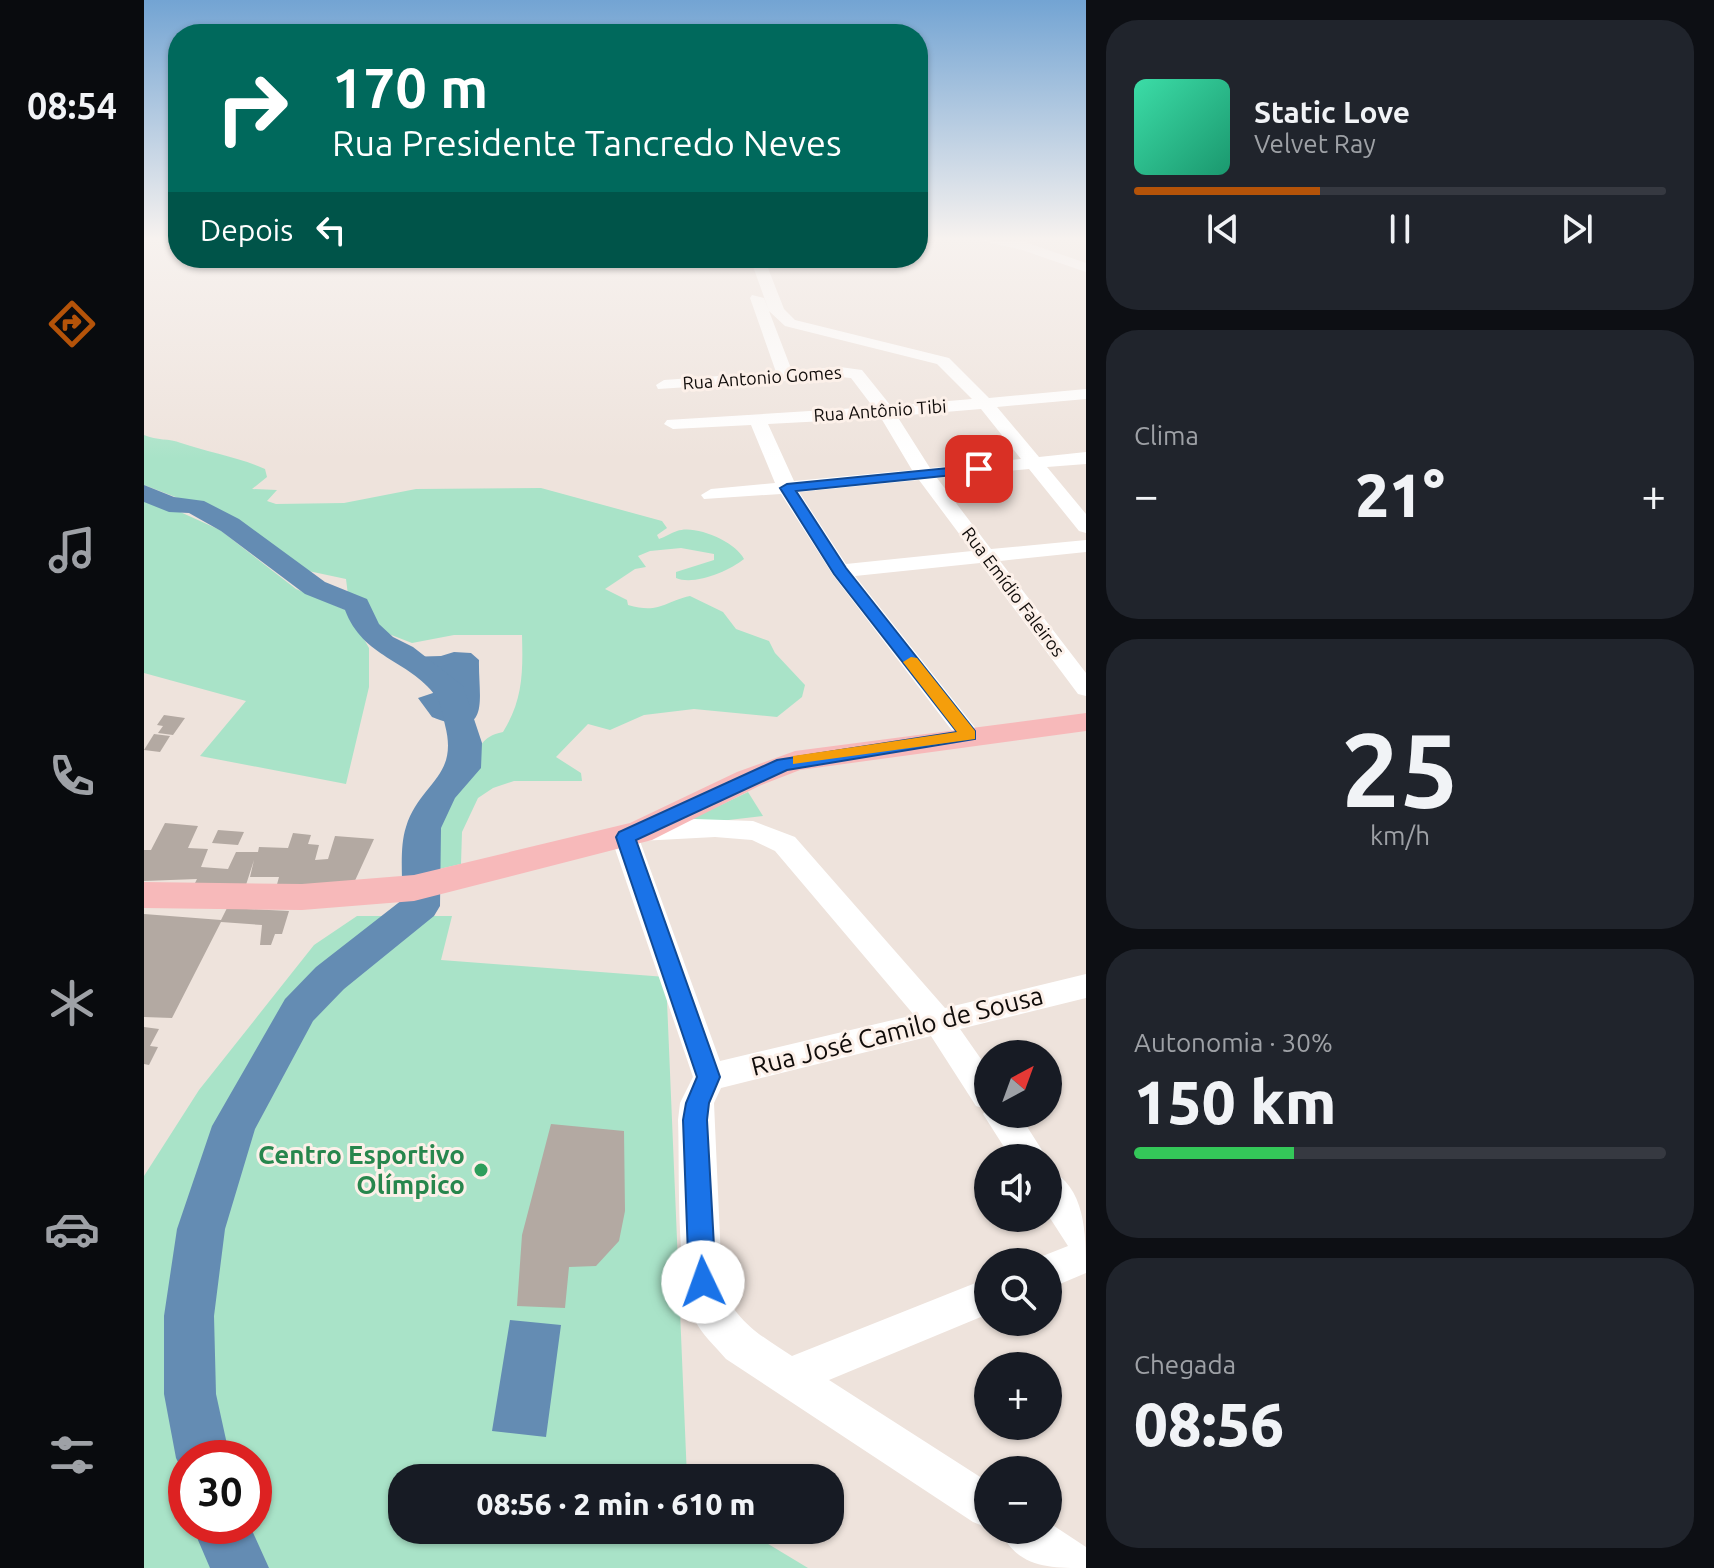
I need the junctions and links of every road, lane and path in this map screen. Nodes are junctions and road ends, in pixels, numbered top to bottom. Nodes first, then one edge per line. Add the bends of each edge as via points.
1 (762, 313) edge
2 (779, 313) edge
3 (1062, 374) dead end
4 (785, 375) junction
5 (859, 376) joint
6 (664, 385) dead end
7 (1085, 396) edge
8 (985, 403) junction
9 (886, 412) junction
10 (758, 420) junction
11 (673, 424) dead end
12 (1086, 458) edge
13 (1034, 463) junction
14 (924, 474) junction
15 (787, 488) junction
16 (711, 495) dead end
17 (1086, 527) edge
18 (1086, 546) edge
19 (984, 555) junction
20 (840, 571) junction
21 (1086, 689) edge
22 (1086, 722) edge
23 (969, 735) junction
24 (632, 835) junction
25 (144, 895) edge
26 (1086, 986) edge
27 (937, 1020) junction
28 (974, 1075) edge
29 (709, 1077) junction
30 (1062, 1206) edge
31 (1086, 1241) edge
32 (1086, 1256) edge
33 (1062, 1265) edge
34 (974, 1302) edge
35 (791, 1376) junction
36 (974, 1498) edge
37 (1043, 1544) edge
38 (1079, 1568) edge

1 - 4 street
2 - 8 street via 790,323 927,354 943,361
3 - 7 street
4 - 5 street, Rua Antonio Gomes
4 - 6 street, Rua Antonio Gomes
5 - 9 street, Rua Emídio Faleiros
7 - 8 street, Rua Antônio Tibi
8 - 9 street, Rua Antônio Tibi
8 - 13 street
9 - 10 street, Rua Antônio Tibi
9 - 14 street, Rua Emídio Faleiros
10 - 11 street, Rua Antônio Tibi
10 - 15 street
12 - 13 street
13 - 14 street
13 - 17 street
14 - 15 street
14 - 19 street, Rua Emídio Faleiros
15 - 16 street
15 - 20 street
18 - 19 street
19 - 20 street
19 - 21 street, Rua Emídio Faleiros
20 - 23 street
22 - 23 main road
23 - 24 main road via 783,764
24 - 25 main road via 465,877 369,893
24 - 27 street via 742,830 774,835
24 - 29 street
26 - 27 street, Rua José Camilo de Sousa
27 - 28 street
27 - 29 street, Rua José Camilo de Sousa
29 - 35 street via 695,1120 703,1282 710,1311 740,1345
30 - 31 street
32 - 33 street
34 - 35 street
35 - 36 street
37 - 38 street

